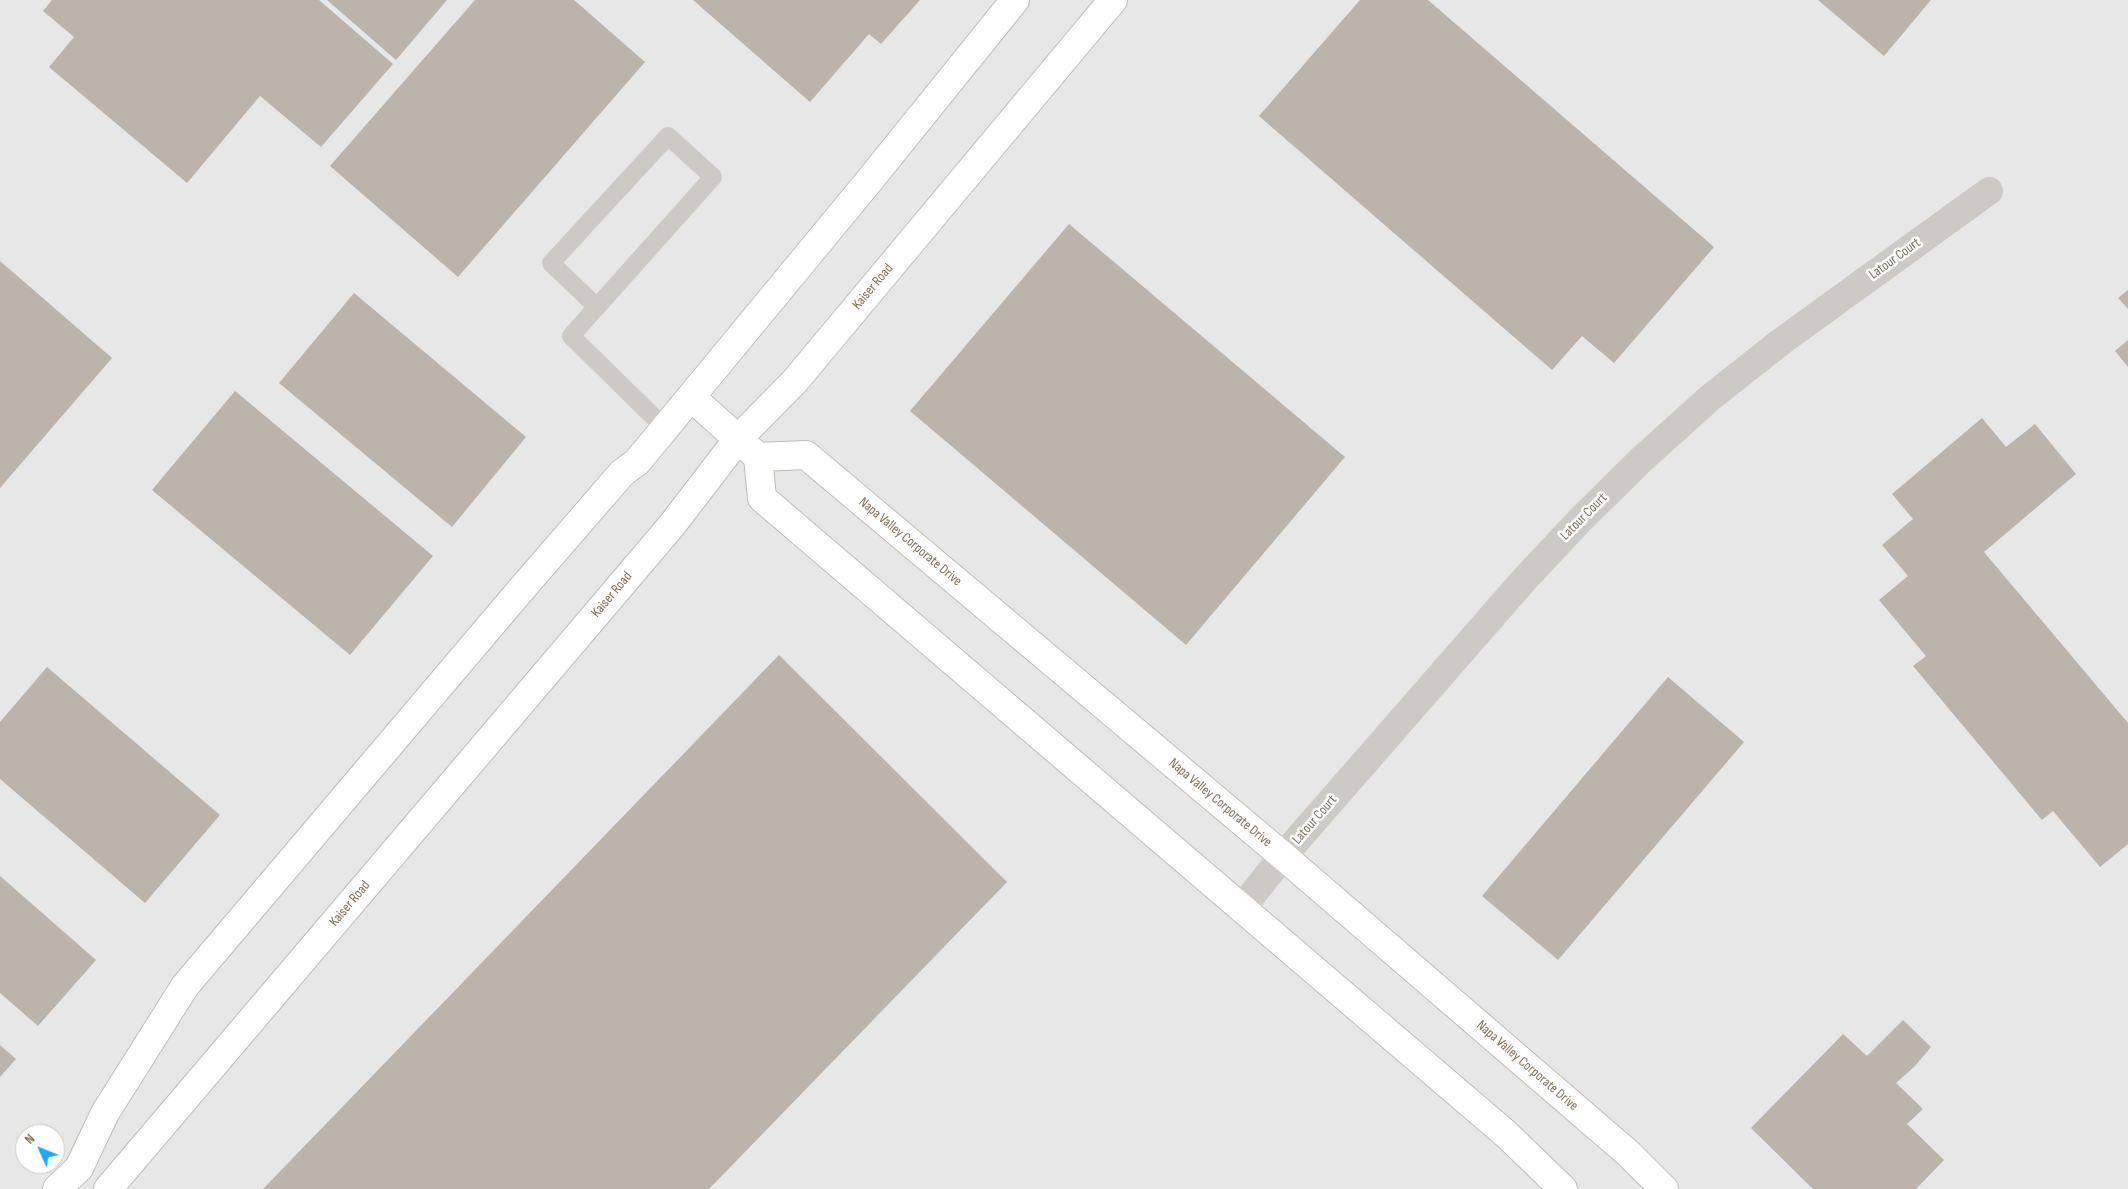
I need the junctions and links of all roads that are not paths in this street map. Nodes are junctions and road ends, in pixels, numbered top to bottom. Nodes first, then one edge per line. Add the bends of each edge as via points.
1 (1015, 0) edge
2 (1113, 0) edge
3 (1989, 190) dead end
4 (597, 307) junction
5 (691, 397) junction
6 (665, 428) junction
7 (748, 448) junction
8 (1283, 856) junction
9 (1241, 909) junction
10 (57, 1189) edge
11 (108, 1189) edge
12 (1563, 1189) edge
13 (1664, 1189) edge

1 - 5 street
2 - 7 street, Kaiser Road via 795,381
3 - 8 street, Latour Court via 1782,341 1711,397 1642,459 1523,581
4 - 4 lane via 713,177 668,136 551,263
4 - 6 lane via 571,336
5 - 6 street
5 - 7 street
6 - 10 street via 518,592 185,986 106,1114 79,1168
7 - 8 street, Napa Valley Corporate Drive via 806,455
7 - 9 street via 762,498
7 - 11 street, Kaiser Road via 672,525
8 - 9 street, Latour Court
8 - 13 street, Napa Valley Corporate Drive via 1629,1154
9 - 12 street via 1506,1134

